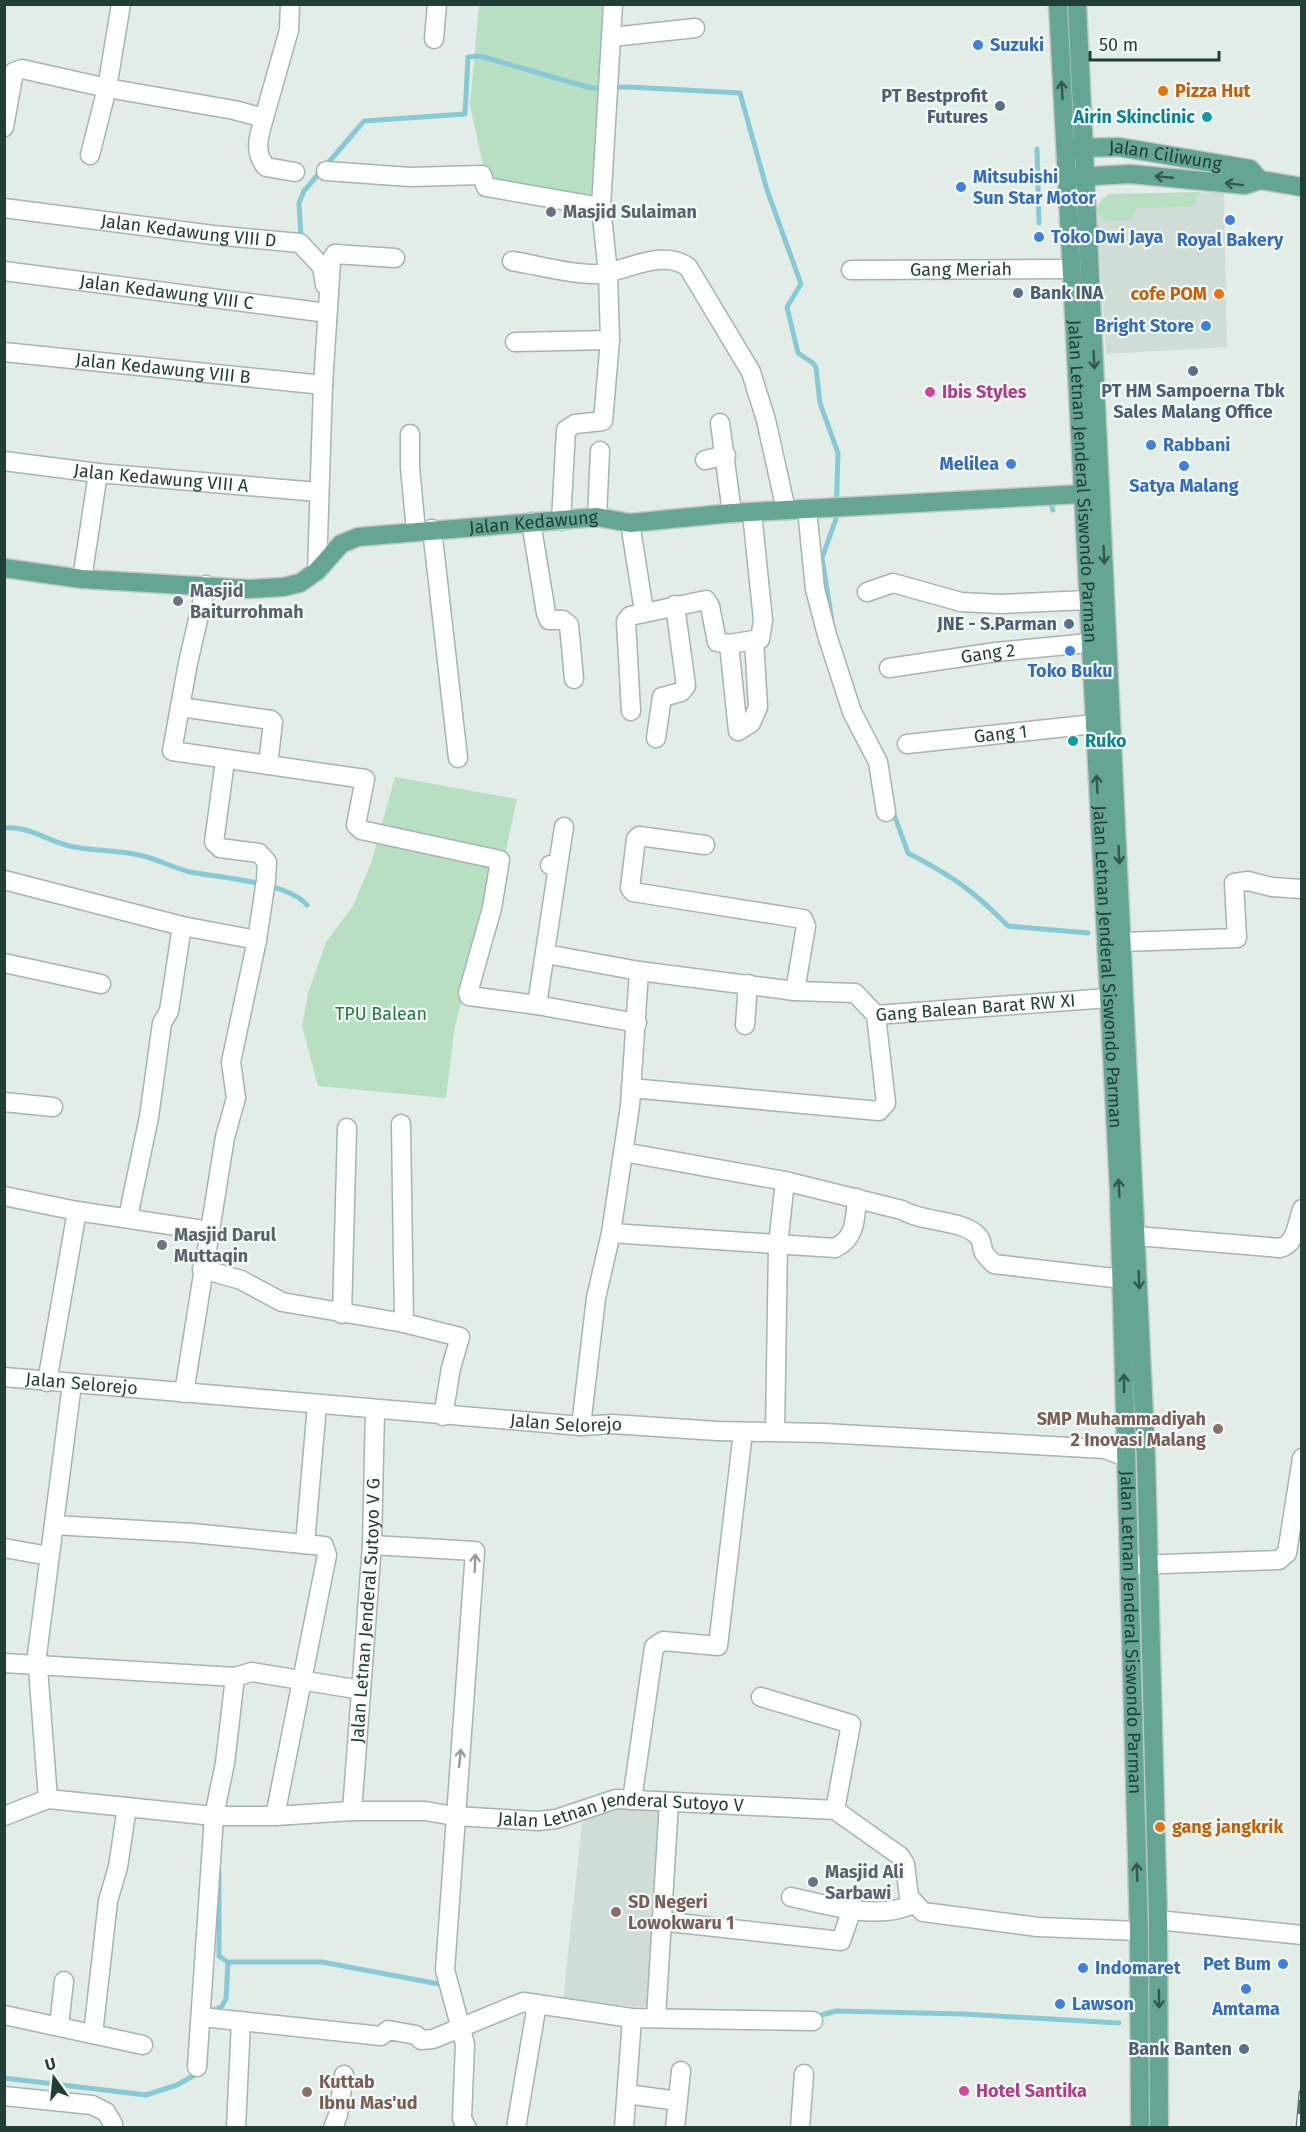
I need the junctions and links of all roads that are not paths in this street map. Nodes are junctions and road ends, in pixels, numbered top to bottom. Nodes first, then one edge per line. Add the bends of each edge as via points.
1 (121, 4) edge
2 (290, 4) edge
3 (437, 4) edge
4 (613, 4) edge
5 (1058, 4) edge
6 (1077, 4) edge
7 (695, 28) dead end
8 (612, 37) junction
9 (434, 39) dead end
10 (107, 88) junction
11 (264, 118) junction
12 (4, 128) edge
13 (1086, 147) junction
14 (1065, 148) junction
15 (90, 155) dead end
16 (326, 171) dead end
17 (295, 172) dead end
18 (1087, 176) junction
19 (1067, 177) junction
20 (1260, 180) junction
21 (1302, 187) edge
22 (601, 207) junction
23 (4, 208) edge
24 (395, 258) dead end
25 (512, 261) dead end
26 (1070, 269) junction
27 (851, 270) dead end
28 (4, 271) edge
29 (608, 273) junction
30 (327, 310) junction
31 (610, 340) junction
32 (515, 342) dead end
33 (4, 352) edge
34 (323, 385) junction
35 (720, 423) dead end
36 (410, 434) dead end
37 (600, 451) dead end
38 (726, 455) junction
39 (4, 460) edge
40 (705, 460) dead end
41 (99, 473) junction
42 (318, 492) junction
43 (1082, 494) junction
44 (807, 509) junction
45 (786, 510) junction
46 (732, 513) junction
47 (752, 513) junction
48 (597, 517) junction
49 (561, 520) junction
50 (531, 522) junction
51 (630, 523) junction
52 (424, 530) junction
53 (4, 568) edge
54 (317, 571) junction
55 (82, 579) junction
56 (206, 585) junction
57 (867, 592) dead end
58 (1087, 600) junction
59 (675, 605) junction
60 (644, 611) junction
61 (754, 640) junction
62 (1089, 643) junction
63 (729, 645) junction
64 (889, 668) dead end
65 (574, 679) dead end
66 (180, 707) junction
67 (631, 711) dead end
68 (1094, 724) junction
69 (656, 738) dead end
70 (907, 744) dead end
71 (458, 758) dead end
72 (225, 761) junction
73 (268, 765) junction
74 (886, 812) dead end
75 (564, 827) dead end
76 (705, 845) dead end
77 (4, 880) edge
78 (1302, 889) edge
79 (182, 926) junction
80 (257, 940) junction
81 (1123, 942) junction
82 (546, 954) junction
83 (4, 963) edge
84 (639, 971) junction
85 (101, 984) dead end
86 (748, 984) junction
87 (795, 991) junction
88 (1108, 999) junction
89 (537, 1005) junction
90 (876, 1015) junction
91 (637, 1023) junction
92 (745, 1025) dead end
93 (631, 1088) junction
94 (4, 1102) edge
95 (53, 1107) dead end
96 (401, 1124) dead end
97 (346, 1128) dead end
98 (623, 1152) junction
99 (785, 1181) junction
100 (4, 1196) edge
101 (857, 1198) junction
102 (1302, 1209) edge
103 (77, 1211) junction
104 (128, 1217) junction
105 (210, 1231) junction
106 (611, 1233) junction
107 (1137, 1236) junction
108 (778, 1245) junction
109 (1280, 1248) junction
110 (1302, 1252) edge
111 (202, 1269) junction
112 (1122, 1280) junction
113 (342, 1314) junction
114 (404, 1323) junction
115 (4, 1377) edge
116 (47, 1382) junction
117 (72, 1384) junction
118 (184, 1393) junction
119 (317, 1405) junction
120 (375, 1410) junction
121 (442, 1416) junction
122 (581, 1426) junction
123 (743, 1432) junction
124 (775, 1432) junction
125 (1126, 1457) junction
126 (1302, 1458) edge
127 (54, 1525) junction
128 (305, 1544) junction
129 (372, 1545) junction
130 (4, 1548) edge
131 (49, 1556) junction
132 (1130, 1565) junction
133 (1150, 1565) junction
134 (1132, 1645) junction
135 (1152, 1646) junction
136 (4, 1663) edge
137 (37, 1666) junction
138 (235, 1677) junction
139 (301, 1680) junction
140 (361, 1690) junction
141 (761, 1697) dead end
142 (48, 1799) junction
143 (633, 1800) junction
144 (669, 1802) junction
145 (127, 1807) junction
146 (835, 1810) junction
147 (352, 1811) junction
148 (4, 1816) edge
149 (214, 1816) junction
150 (275, 1816) junction
151 (454, 1816) junction
152 (791, 1898) dead end
153 (913, 1904) junction
154 (852, 1909) junction
155 (1158, 1920) junction
156 (660, 1921) junction
157 (1139, 1931) junction
158 (1302, 1935) edge
159 (64, 1981) dead end
160 (537, 2004) junction
161 (656, 2013) junction
162 (4, 2015) edge
163 (206, 2017) junction
164 (632, 2018) junction
165 (241, 2021) junction
166 (813, 2021) dead end
167 (58, 2026) junction
168 (460, 2028) junction
169 (93, 2034) junction
170 (143, 2046) dead end
171 (197, 2067) dead end
172 (681, 2071) dead end
173 (804, 2074) dead end
174 (344, 2075) dead end
175 (627, 2094) junction
176 (4, 2096) edge
177 (678, 2101) junction
178 (112, 2127) edge
179 (236, 2127) edge
180 (333, 2127) edge
181 (467, 2127) edge
182 (516, 2127) edge
183 (624, 2127) edge
184 (675, 2127) edge
185 (800, 2127) edge
186 (1140, 2127) edge
187 (1159, 2127) edge

1 - 10 street
2 - 11 street via 289,30
3 - 9 street
4 - 8 street
14 -> 5 main road, Jalan Letnan Jenderal Siswondo Parman
6 - 13 main road, Jalan Letnan Jenderal Siswondo Parman
7 - 8 street
8 - 22 street
10 - 11 street
10 - 12 street via 22,69 14,72
10 - 15 street
11 - 17 street via 258,157 266,167
13 - 14 main road, Jalan Ciliwung
13 - 18 main road, Jalan Letnan Jenderal Siswondo Parman
13 - 20 main road, Jalan Ciliwung via 1124,147 1250,169
14 - 19 main road, Jalan Letnan Jenderal Siswondo Parman
16 - 22 street via 410,177 482,175 486,187
18 - 19 main road, Jalan Ciliwung
20 -> 18 main road, Jalan Ciliwung via 1245,185 1130,174
18 -> 81 main road, Jalan Letnan Jenderal Siswondo Parman
19 - 26 main road, Jalan Letnan Jenderal Siswondo Parman
20 - 21 main road, Jalan Ciliwung
22 - 29 street
23 - 30 street, Jalan Kedawung VIII D via 213,236 300,243 326,276
24 - 30 street via 335,254
25 - 29 street
26 - 27 street, Gang Meriah
26 - 43 main road, Jalan Letnan Jenderal Siswondo Parman
28 - 30 street, Jalan Kedawung VIII C
29 - 31 street
29 - 45 street via 645,262 675,261 688,267 751,372
30 - 34 street
31 - 32 street
31 - 49 street via 603,421 569,426 563,436
33 - 34 street, Jalan Kedawung VIII B
34 - 42 street
35 - 38 street
36 - 52 street via 410,467
37 - 48 street
38 - 40 street
38 - 46 street
39 - 41 street, Jalan Kedawung VIII A
41 - 42 street, Jalan Kedawung VIII A
41 - 55 street
42 - 54 street
43 - 44 main road, Jalan Kedawung
43 - 58 main road, Jalan Letnan Jenderal Siswondo Parman
44 - 45 main road, Jalan Kedawung
44 - 74 street via 815,589 852,712 878,762
45 - 47 main road, Jalan Kedawung
46 - 47 main road, Jalan Kedawung
46 - 51 main road, Jalan Kedawung
47 - 61 street via 764,632
48 - 49 main road, Jalan Kedawung
48 - 51 main road, Jalan Kedawung
49 - 50 main road, Jalan Kedawung
50 - 52 main road, Jalan Kedawung
50 - 65 street via 546,613 549,620 567,621 569,625
51 - 60 street
52 - 54 main road, Jalan Kedawung via 348,540
52 - 71 street
53 - 55 main road, Jalan Kedawung
54 - 56 main road, Jalan Kedawung via 300,583 283,587
55 - 56 main road, Jalan Kedawung
56 - 66 street
57 - 58 street via 893,583 961,602
58 - 62 main road, Jalan Letnan Jenderal Siswondo Parman
59 - 60 street
59 - 63 street via 709,602 716,641
59 - 69 street via 686,686 681,692 662,697
60 - 67 street via 626,621
61 - 63 street
61 - 63 street via 758,707 751,723 738,731
62 - 64 street, Gang 2
62 - 68 main road, Jalan Letnan Jenderal Siswondo Parman
66 - 72 street via 172,751
66 - 73 street via 271,720
68 - 70 street, Gang 1
88 -> 68 main road, Jalan Letnan Jenderal Siswondo Parman
72 - 73 street
72 - 80 street via 214,842 220,848 259,853 267,862
73 - 89 street via 365,779 356,825 361,830 500,860 492,908 468,993
75 - 82 street via 554,866
76 - 87 street via 639,836 630,888 633,892 803,919 806,926
77 - 79 street
78 - 81 street via 1248,881 1234,883 1237,938
79 - 80 street
79 - 104 street
80 - 105 street via 231,1062 236,1098 227,1127
81 - 107 main road, Jalan Letnan Jenderal Siswondo Parman
82 - 84 street, Gang Balean Barat RW XI
82 - 89 street
83 - 85 street
84 - 86 street, Gang Balean Barat RW XI
84 - 91 street
86 - 87 street, Gang Balean Barat RW XI
86 - 92 street
87 - 90 street, Gang Balean Barat RW XI via 855,993
88 - 90 street, Gang Balean Barat RW XI
112 -> 88 main road, Jalan Letnan Jenderal Siswondo Parman
89 - 91 street
90 - 93 street via 886,1089 886,1102 879,1112
91 - 93 street
93 - 98 street
94 - 95 street
96 - 114 street
97 - 113 street
98 - 99 street
98 - 106 street
99 - 101 street
99 - 108 street
100 - 103 street
101 - 108 street via 855,1226 843,1244 835,1248
101 - 112 street via 902,1210 916,1218 973,1231 994,1264
102 - 109 street via 1293,1240
103 - 104 street
103 - 116 street
104 - 105 street
105 - 111 street
106 - 108 street
106 - 122 street via 596,1298
107 - 109 street
107 -> 133 main road, Jalan Letnan Jenderal Siswondo Parman
108 - 124 street
109 - 110 street
111 - 113 street via 241,1280 282,1302
111 - 118 street
125 -> 112 main road, Jalan Letnan Jenderal Siswondo Parman
113 - 114 street
114 - 121 street via 460,1337
115 - 116 street, Jalan Selorejo
116 - 117 street, Jalan Selorejo
117 - 118 street, Jalan Selorejo
117 - 127 street
118 - 119 street, Jalan Selorejo
119 - 120 street, Jalan Selorejo
119 - 128 street
120 - 121 street, Jalan Selorejo
120 - 129 street, Jalan Letnan Jenderal Sutoyo V G
121 - 122 street, Jalan Selorejo
122 - 123 street, Jalan Selorejo via 613,1424
123 - 124 street, Jalan Selorejo
123 - 143 street via 718,1646 663,1641 654,1647
124 - 125 street, Jalan Selorejo via 1105,1449
125 - 132 main road, Jalan Letnan Jenderal Siswondo Parman
126 - 133 street via 1287,1554 1279,1560
127 - 128 street
127 - 131 street
128 - 139 street via 324,1546 327,1556
129 - 140 street, Jalan Letnan Jenderal Sutoyo V G
151 -> 129 street via 475,1551
130 - 131 street
131 - 137 street
132 - 133 street
132 - 134 main road, Jalan Letnan Jenderal Siswondo Parman
133 - 135 main road, Jalan Letnan Jenderal Siswondo Parman
134 - 135 main road
157 -> 134 main road, Jalan Letnan Jenderal Siswondo Parman
135 - 155 main road, Jalan Letnan Jenderal Siswondo Parman
136 - 137 street
137 - 138 street
137 - 142 street
138 - 139 street via 252,1672
138 - 149 street
139 - 140 street
139 - 150 street
140 - 147 street, Jalan Letnan Jenderal Sutoyo V G
141 - 146 street via 851,1724
142 - 145 street, Jalan Letnan Jenderal Sutoyo V
142 - 148 street
143 - 144 street, Jalan Letnan Jenderal Sutoyo V
143 - 151 street, Jalan Letnan Jenderal Sutoyo V via 603,1802 572,1815 538,1821
144 - 146 street, Jalan Letnan Jenderal Sutoyo V
144 - 156 street
145 - 149 street, Jalan Letnan Jenderal Sutoyo V
145 - 169 street via 118,1867 108,1901
146 - 153 street via 900,1856
147 - 150 street, Jalan Letnan Jenderal Sutoyo V
147 - 151 street, Jalan Letnan Jenderal Sutoyo V via 425,1811
149 - 150 street, Jalan Letnan Jenderal Sutoyo V
149 - 163 street
151 - 168 street via 445,1970
152 - 154 street
153 - 154 street via 897,1912
153 - 157 street via 923,1912 1038,1927
154 - 156 street via 840,1941
155 - 158 street
155 -> 187 main road, Jalan Letnan Jenderal Siswondo Parman
156 - 161 street
157 - 186 main road, Jalan Letnan Jenderal Siswondo Parman
159 - 167 street
160 - 164 street
160 - 168 street via 523,2001
160 - 182 street
161 - 164 street
161 - 166 street
162 - 167 street
163 - 165 street
163 - 171 street
164 - 175 street
165 - 168 street via 381,2036 387,2030 417,2035 421,2040
165 - 179 street
167 - 169 street
168 - 181 street via 466,2059 462,2119
169 - 170 street
172 - 177 street
173 - 185 street
174 - 180 street
175 - 177 street
175 - 183 street
176 - 178 street via 92,2105 106,2112
177 - 184 street

